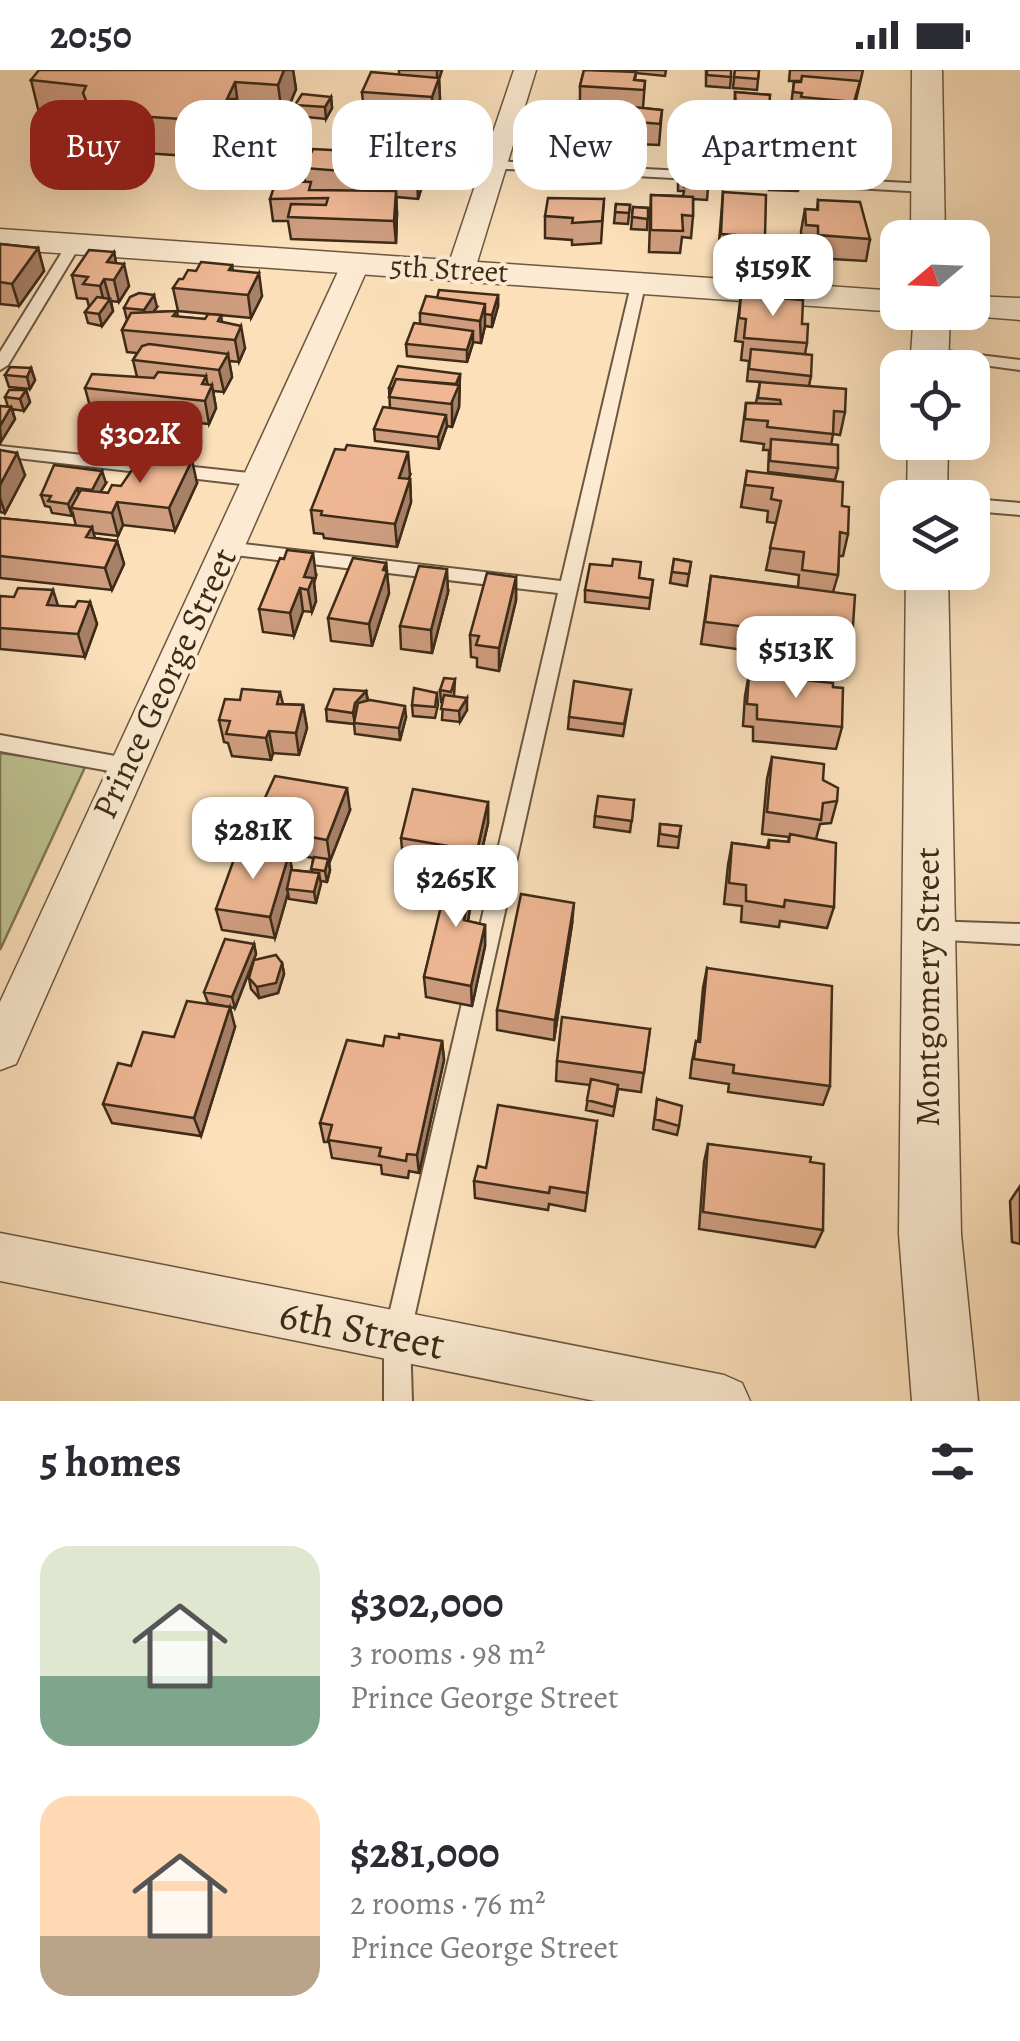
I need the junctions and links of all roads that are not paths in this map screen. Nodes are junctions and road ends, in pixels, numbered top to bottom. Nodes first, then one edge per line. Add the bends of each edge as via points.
1 (525, 70) edge
2 (927, 70) edge
3 (494, 165) junction
4 (927, 188) junction
5 (928, 220) edge
6 (0, 239) edge
7 (74, 244) junction
8 (356, 264) junction
9 (461, 269) junction
10 (638, 281) junction
11 (880, 301) edge
12 (990, 308) edge
13 (1020, 309) edge
14 (990, 363) edge
15 (1020, 364) edge
16 (0, 365) edge
17 (0, 451) edge
18 (258, 480) junction
19 (990, 506) edge
20 (1020, 509) edge
21 (226, 548) junction
22 (567, 588) junction
23 (926, 590) edge
24 (0, 744) edge
25 (126, 766) junction
26 (926, 930) junction
27 (1020, 934) edge
28 (0, 1050) edge
29 (0, 1257) edge
30 (397, 1336) junction
31 (398, 1401) edge
32 (724, 1401) edge
33 (944, 1401) edge

1 - 3 street
2 - 4 street
3 - 4 lane
3 - 9 street
4 - 5 street
6 - 7 street, 5th Street
7 - 8 street, 5th Street
7 - 16 lane
8 - 9 street, 5th Street
8 - 18 street, Prince George Street
9 - 10 street, 5th Street
10 - 11 street, 5th Street
10 - 22 lane
12 - 13 street
14 - 15 lane
17 - 18 lane
18 - 21 street, Prince George Street
19 - 20 lane
21 - 22 lane
21 - 25 street, Prince George Street
22 - 30 lane
23 - 26 street, Montgomery Street
24 - 25 lane
25 - 28 street, Prince George Street
26 - 27 lane
26 - 33 street, Montgomery Street via 930,1234
29 - 30 street, 6th Street
30 - 31 lane
30 - 32 street, 6th Street

